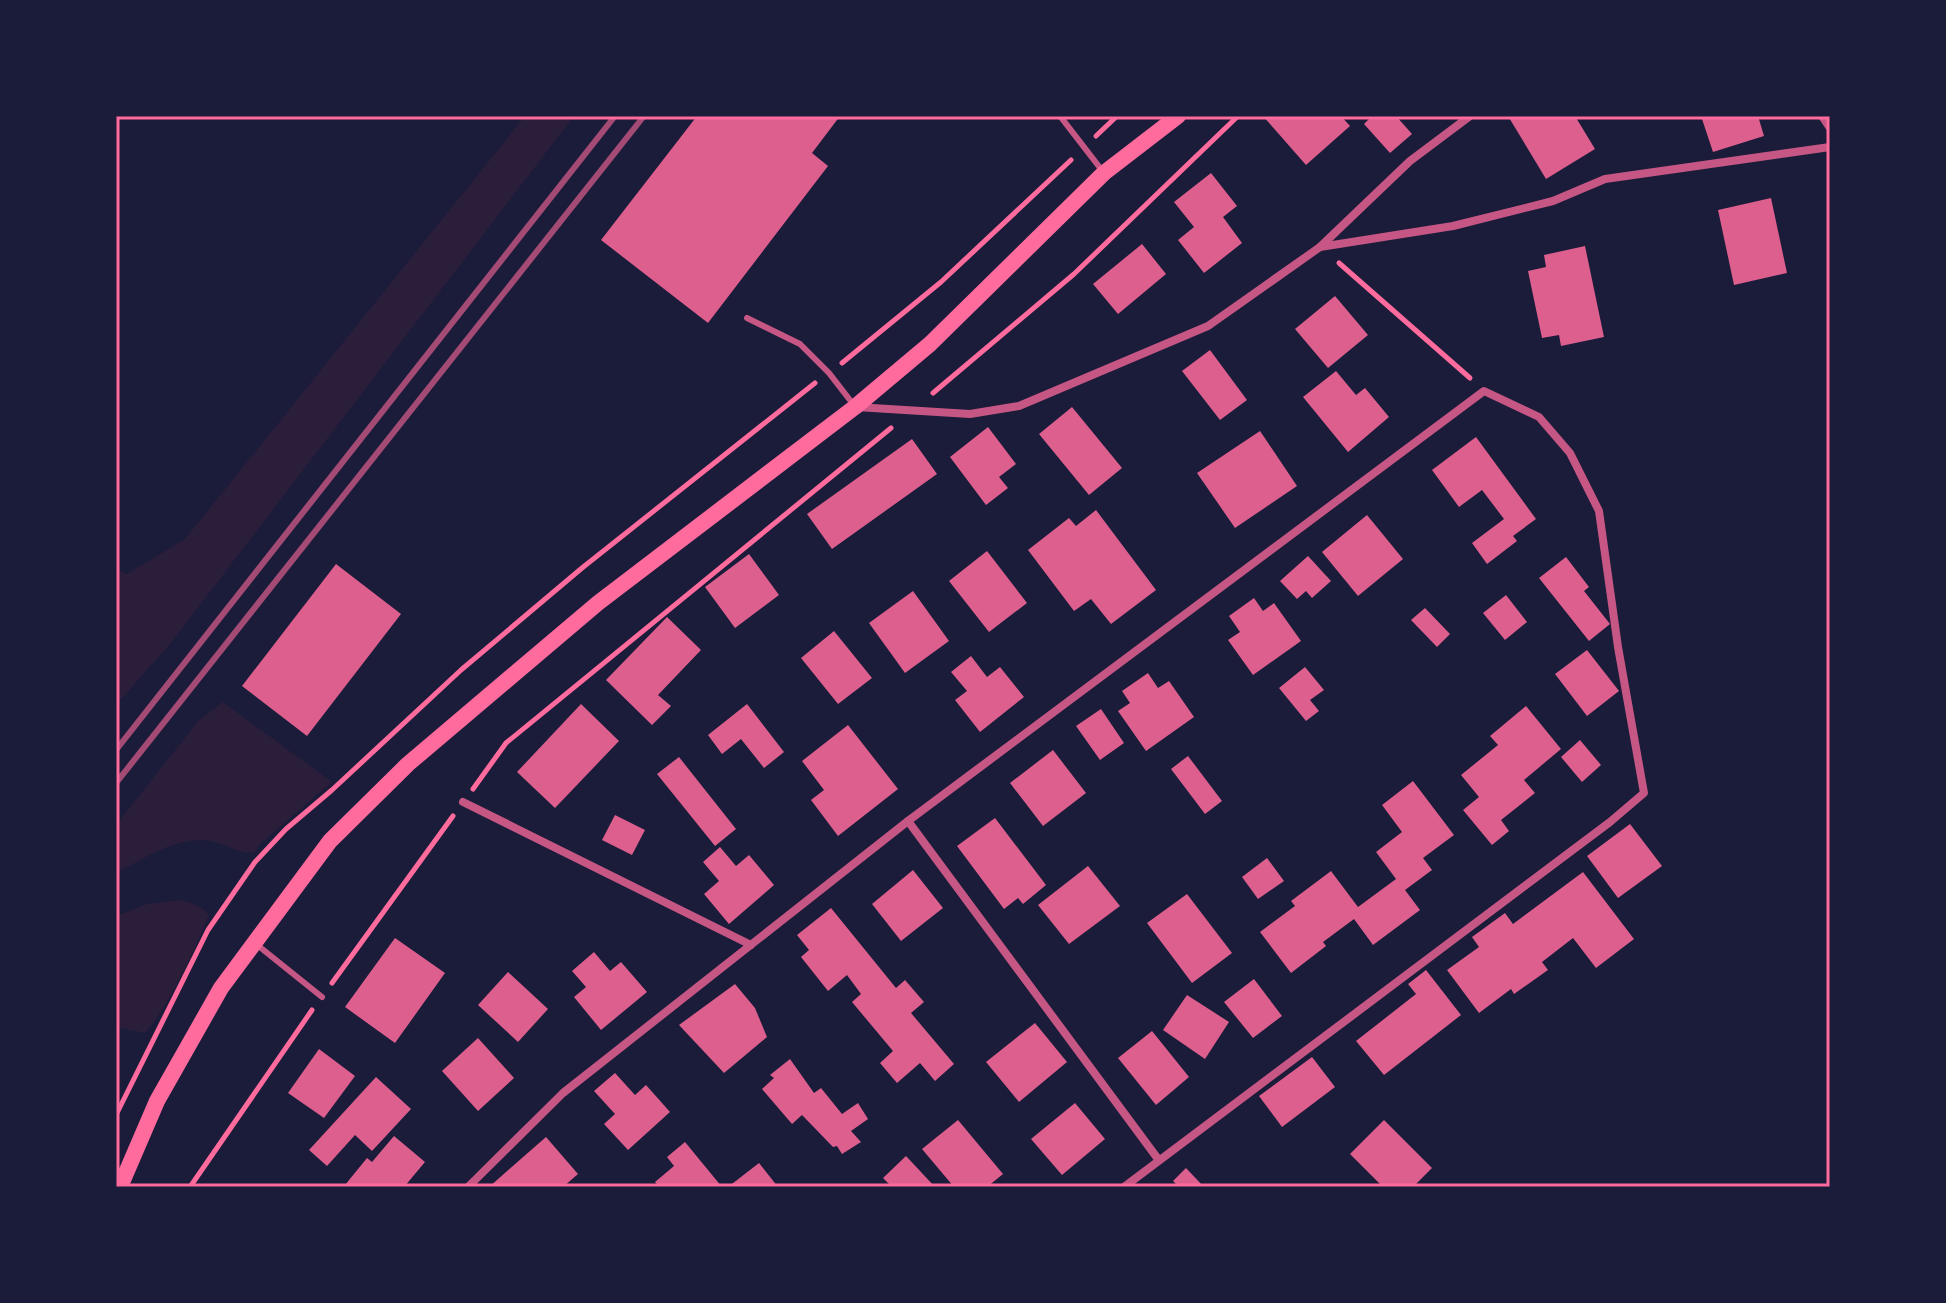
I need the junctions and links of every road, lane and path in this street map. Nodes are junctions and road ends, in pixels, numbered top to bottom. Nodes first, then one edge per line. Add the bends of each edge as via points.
1 (1060, 116) edge
2 (1178, 116) edge
3 (1238, 116) edge
4 (1470, 116) edge
5 (1822, 116) edge
6 (1830, 128) edge
7 (1830, 147) edge
8 (1104, 173) junction
9 (1320, 247) junction
10 (747, 318) dead end
11 (1484, 391) junction
12 (855, 407) junction
13 (912, 411) junction
14 (463, 802) junction
15 (908, 821) junction
16 (253, 941) junction
17 (751, 945) junction
18 (322, 997) junction
19 (1158, 1159) junction
20 (120, 1187) edge
21 (190, 1187) edge
22 (468, 1187) edge
23 (1124, 1187) edge

1 - 8 lane
2 - 8 main road
3 - 13 path via 1074,274
4 - 9 street via 1410,161
5 - 6 street
7 - 9 street via 1605,179 1553,201 1453,226
8 - 12 main road via 930,344
9 - 11 path
9 - 13 street via 1208,326 1019,406 970,414
10 - 12 lane via 800,344
11 - 15 street
11 - 19 street via 1539,417 1570,453 1599,511 1644,793
12 - 13 street
12 - 16 main road via 598,603 408,764 330,841
13 - 14 path via 506,743
14 - 17 street
14 - 18 path
15 - 17 street
15 - 19 street
16 - 18 lane
16 - 20 main road via 157,1101
17 - 22 street via 563,1093
18 - 21 path
19 - 23 street

